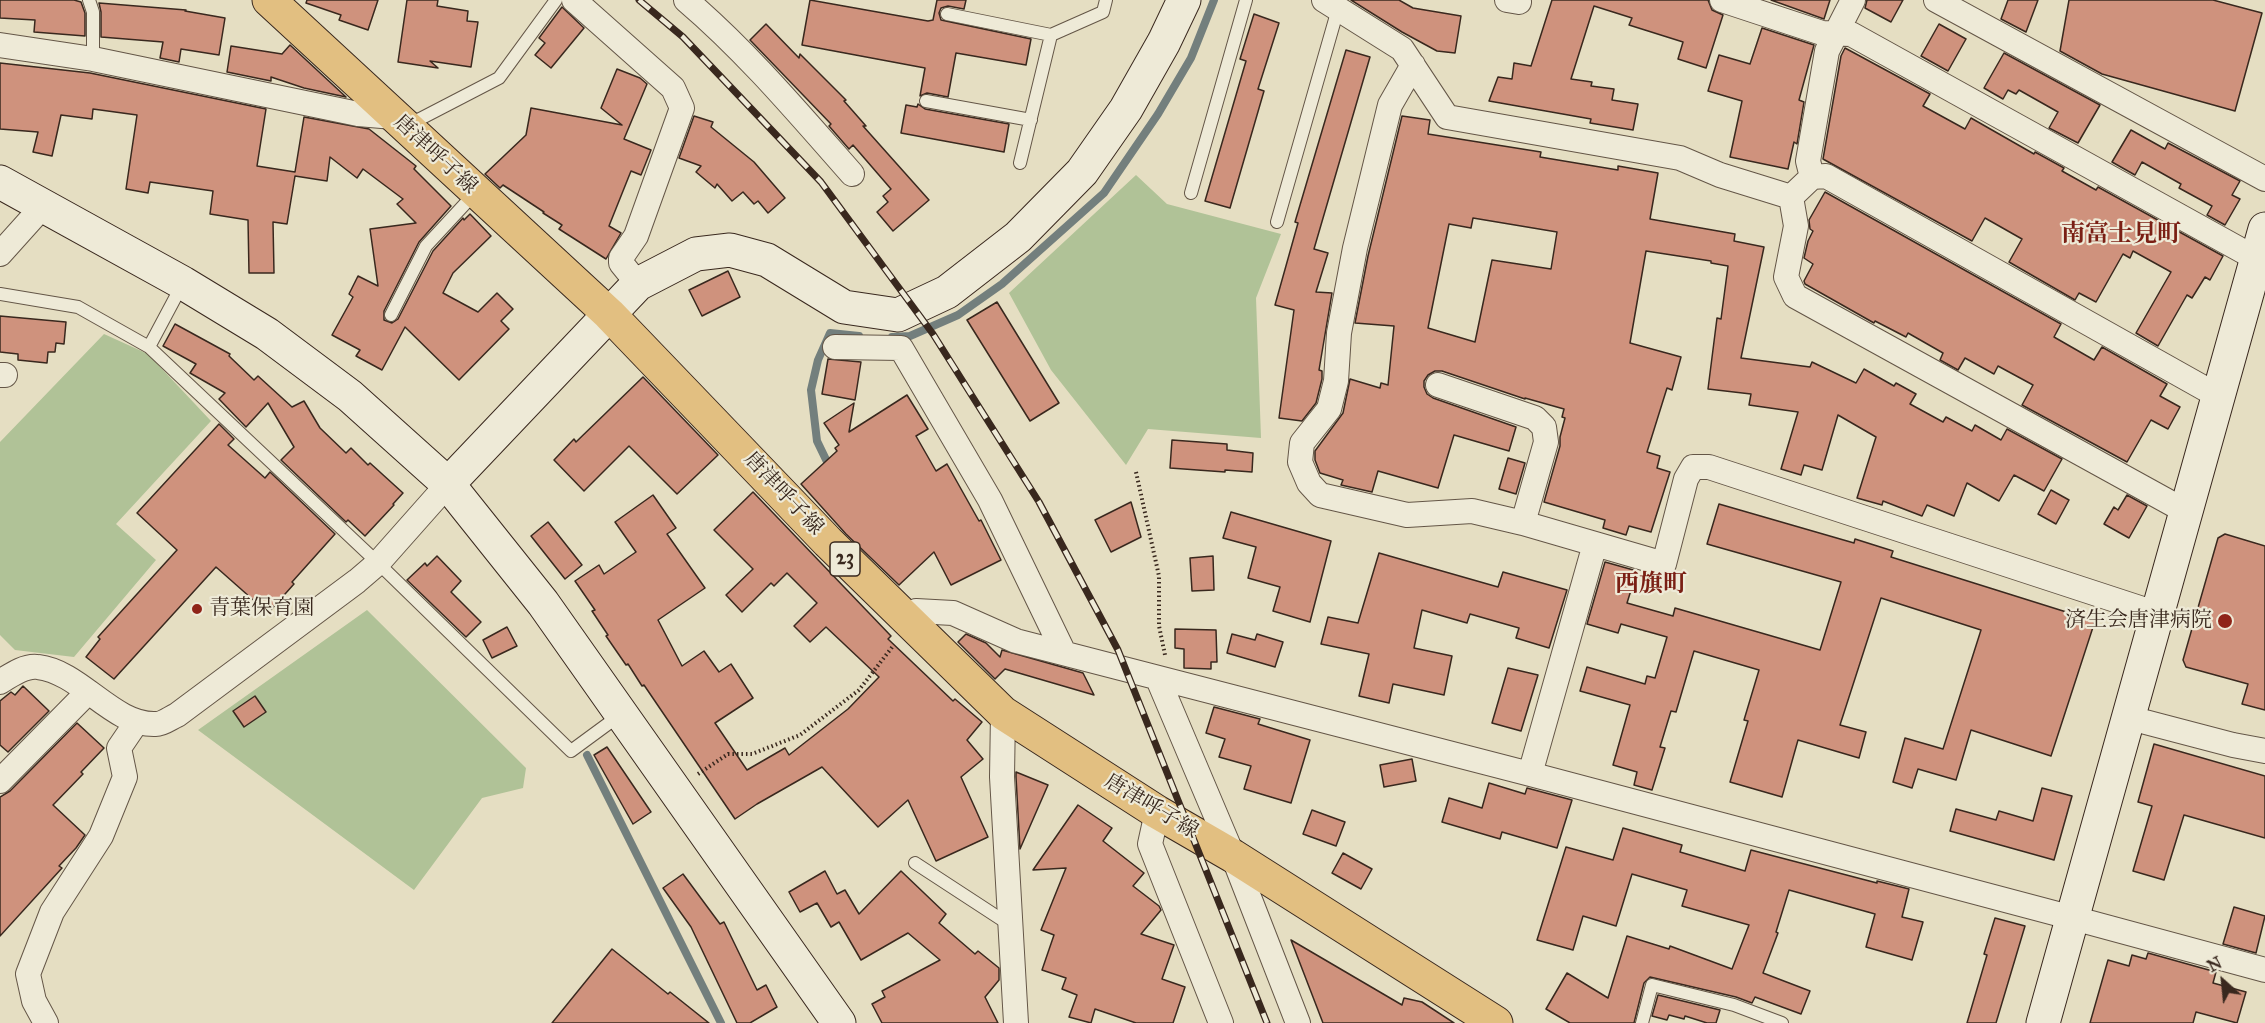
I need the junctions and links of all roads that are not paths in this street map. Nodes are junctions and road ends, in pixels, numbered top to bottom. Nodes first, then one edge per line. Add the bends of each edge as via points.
1 (89, 0) edge
2 (269, 0) edge
3 (556, 0) edge
4 (574, 0) edge
5 (686, 0) edge
6 (1106, 0) edge
7 (1184, 0) edge
8 (1246, 0) edge
9 (1722, 0) edge
10 (1853, 0) edge
11 (1936, 0) edge
12 (1331, 4) edge
13 (947, 14) dead end
14 (1051, 35) junction
15 (1834, 35) junction
16 (0, 45) edge
17 (93, 59) junction
18 (1413, 65) junction
19 (926, 101) dead end
20 (394, 117) junction
21 (1031, 120) junction
22 (1020, 163) dead end
23 (852, 174) dead end
24 (1812, 177) junction
25 (2265, 179) edge
26 (0, 182) edge
27 (476, 192) junction
28 (1191, 193) dead end
29 (1791, 197) junction
30 (44, 205) junction
31 (1277, 222) dead end
32 (2261, 244) edge
33 (0, 254) edge
34 (183, 283) junction
35 (638, 284) junction
36 (0, 294) edge
37 (2255, 305) edge
38 (609, 314) junction
39 (391, 315) dead end
40 (149, 347) junction
41 (835, 347) dead end
42 (1438, 385) dead end
43 (2218, 396) junction
44 (448, 484) junction
45 (2187, 512) junction
46 (1523, 523) junction
47 (1595, 544) junction
48 (378, 563) junction
49 (2158, 614) junction
50 (903, 617) junction
51 (1064, 653) junction
52 (1158, 679) junction
53 (0, 682) edge
54 (88, 692) junction
55 (1003, 713) junction
56 (622, 714) junction
57 (2130, 718) junction
58 (136, 723) junction
59 (2265, 751) edge
60 (1530, 774) junction
61 (0, 782) edge
62 (1157, 812) junction
63 (1233, 856) junction
64 (915, 863) dead end
65 (2073, 918) junction
66 (1010, 925) junction
67 (2265, 970) edge
68 (46, 1023) edge
69 (839, 1023) edge
70 (1016, 1023) edge
71 (1221, 1023) edge
72 (1298, 1023) edge
73 (1496, 1023) edge
74 (1642, 1023) edge
75 (1782, 1023) edge
76 (2043, 1023) edge

1 - 17 lane via 93,12
2 - 20 main road, 唐津呼子線 / 23
3 - 20 lane via 499,78 418,120
4 - 35 street via 673,88 682,108 636,236 621,258
5 - 23 street via 779,90
6 - 14 lane via 1103,12
7 - 35 street via 1126,109 1082,172 1018,237 947,292 898,315 844,307 767,260 730,250 696,254
8 - 28 lane
9 - 15 street
10 - 15 street
11 - 25 street
12 - 18 street via 1402,49
12 - 31 lane
13 - 14 lane
14 - 21 lane
15 - 24 street via 1827,51 1808,161
15 - 32 street via 1851,34
16 - 17 street
17 - 20 street via 358,114
18 - 29 street via 1446,117 1680,158
18 - 46 street via 1390,105 1355,248 1329,409 1302,443 1300,462 1309,483 1320,495 1407,515 1472,511
19 - 21 lane
20 - 27 main road, 唐津呼子線 / 23
21 - 22 lane
24 - 29 street
24 - 43 street via 1826,176
26 - 30 street
27 - 38 main road, 唐津呼子線 / 23
27 - 39 lane via 426,246
29 - 45 street via 1796,226 1786,277 1795,296
30 - 33 street
30 - 34 street
32 - 37 street
34 - 40 lane
34 - 44 street via 267,334 350,396
35 - 38 street
36 - 40 lane via 78,307
37 - 43 street
38 - 44 street
38 - 50 main road, 唐津呼子線 / 23
40 - 48 lane
41 - 51 street via 901,348 990,500
42 - 46 street via 1535,418 1544,427 1546,442
43 - 45 street
44 - 48 street
44 - 56 street via 543,603
45 - 49 street
46 - 47 street
47 - 49 street via 1664,564 1686,479 1693,467 1709,467
47 - 60 street
48 - 56 lane via 571,751
48 - 58 street via 177,715 158,724
49 - 57 street
50 - 51 street via 916,611 953,613 1016,641
50 - 55 main road, 唐津呼子線 / 23
51 - 52 street
52 - 60 street
52 - 63 street
53 - 54 street via 18,670 37,666 64,676
54 - 58 street
54 - 61 street
55 - 62 main road, 唐津呼子線 / 23
55 - 66 street via 1002,777
56 - 69 street
57 - 59 street
57 - 65 street
58 - 68 street via 119,748 125,777 101,836 52,912 28,974 34,1001
60 - 65 street
62 - 63 main road, 唐津呼子線 / 23
62 - 71 street via 1150,844
63 - 72 street
63 - 73 main road, 唐津呼子線 / 23
64 - 66 lane
65 - 67 street
65 - 76 street
66 - 70 street
74 - 75 lane via 1652,985 1734,1005

